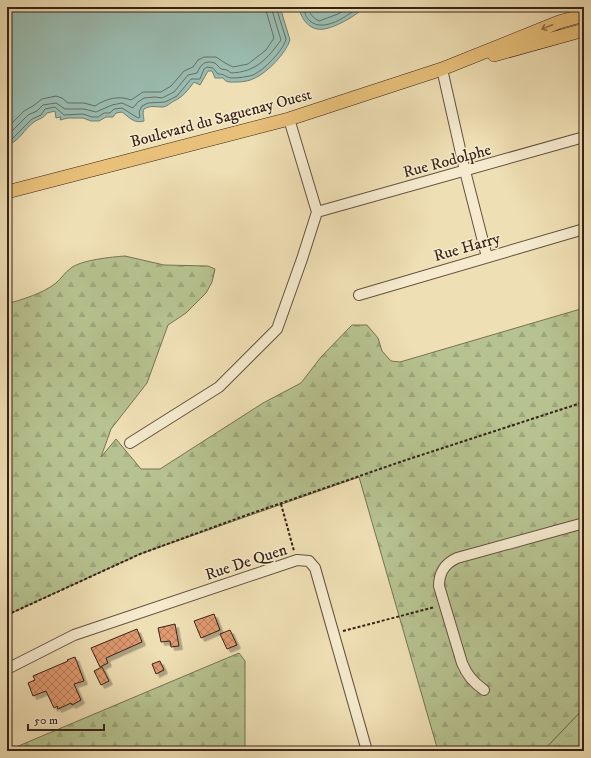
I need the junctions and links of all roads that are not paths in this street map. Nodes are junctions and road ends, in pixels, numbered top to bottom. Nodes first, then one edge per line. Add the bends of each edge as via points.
1 (584, 15) edge
2 (584, 30) edge
3 (442, 69) junction
4 (289, 119) junction
5 (584, 137) edge
6 (465, 171) junction
7 (7, 192) edge
8 (317, 212) junction
9 (584, 229) edge
10 (487, 257) junction
11 (360, 295) dead end
12 (130, 443) dead end
13 (584, 523) edge
14 (7, 669) edge
15 (484, 690) dead end
16 (367, 751) edge

1 -> 3 main road, Boulevard du Saguenay Ouest via 559,22
2 - 3 main road, Boulevard du Saguenay Ouest
3 - 4 main road, Boulevard du Saguenay Ouest
3 - 6 street
4 - 7 main road, Boulevard du Saguenay Ouest
4 - 8 street
5 - 6 street, Rue Rodolphe
6 - 8 street, Rue Rodolphe
6 - 10 street
8 - 12 street via 277,329 219,387
9 - 10 street, Rue Harry
10 - 11 street, Rue Harry
13 - 15 street via 464,556 450,561 445,566 439,579 439,586 462,663 466,674
14 - 16 street, Rue De Quen via 74,635 297,560 309,561 315,568

